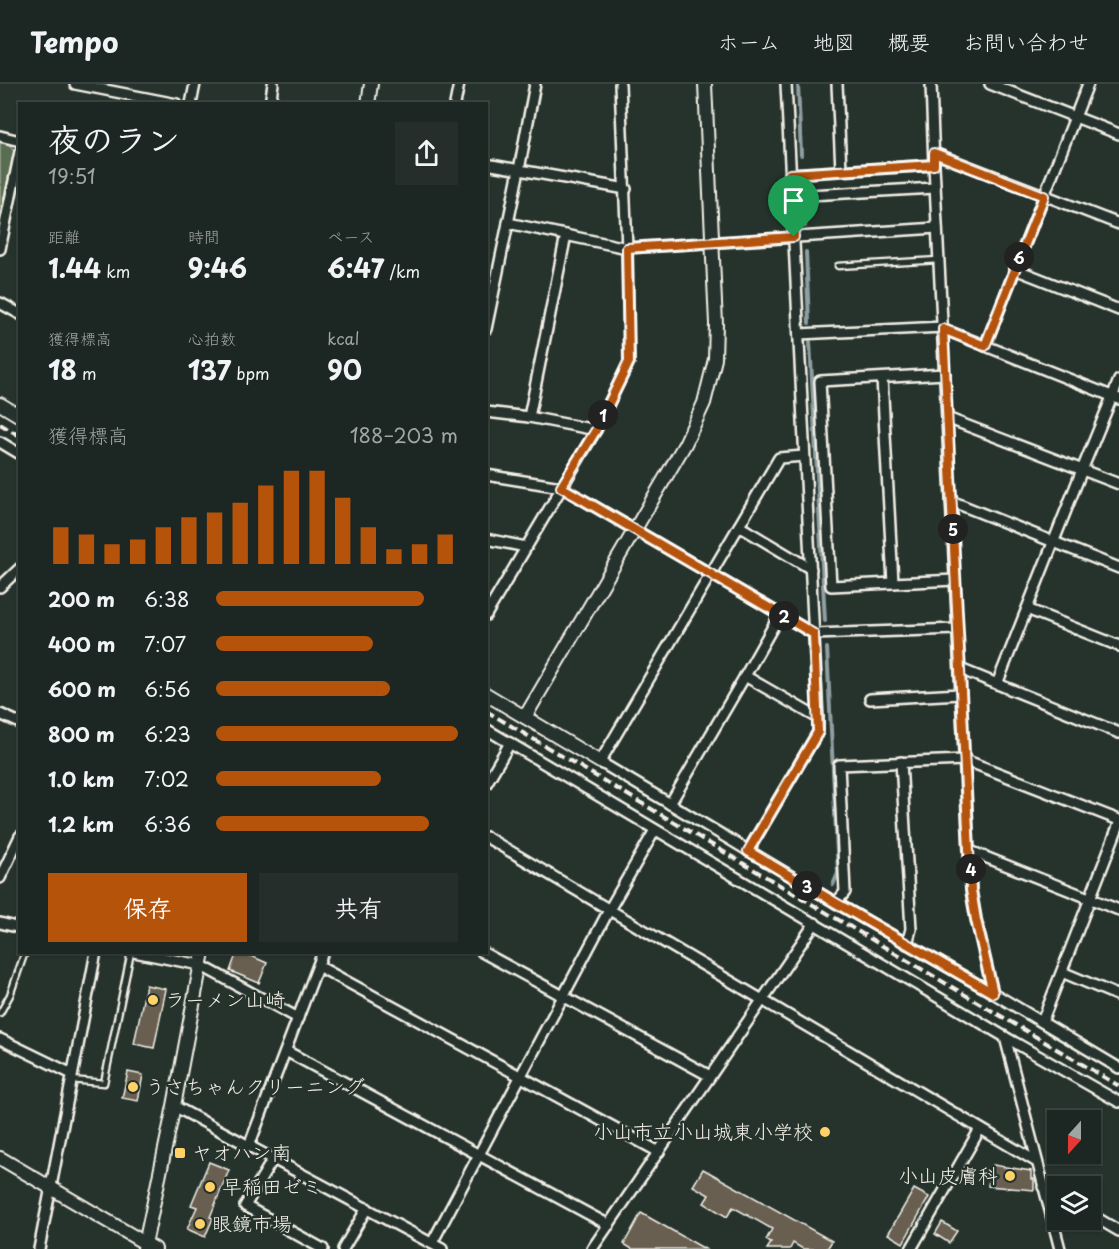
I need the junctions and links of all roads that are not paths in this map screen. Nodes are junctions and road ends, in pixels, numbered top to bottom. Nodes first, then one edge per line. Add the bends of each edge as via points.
1 (75, 84) edge
2 (195, 84) edge
3 (273, 84) edge
4 (371, 84) edge
5 (459, 84) edge
6 (535, 84) edge
7 (620, 84) edge
8 (705, 84) edge
9 (786, 84) edge
10 (837, 84) edge
11 (931, 84) edge
12 (990, 84) edge
13 (1088, 84) edge
14 (88, 85) edge
15 (168, 102) edge
16 (191, 102) edge
17 (270, 102) edge
18 (368, 102) edge
19 (455, 102) edge
20 (1075, 116) junction
21 (1119, 134) edge
22 (0, 136) edge
23 (18, 140) edge
24 (934, 153) junction
25 (18, 160) edge
26 (488, 164) edge
27 (934, 165) junction
28 (519, 170) junction
29 (841, 170) junction
30 (790, 174) junction
31 (935, 188) junction
32 (626, 189) junction
33 (791, 196) junction
34 (1044, 196) junction
35 (508, 223) junction
36 (1119, 224) edge
37 (2, 225) edge
38 (937, 228) junction
39 (566, 235) junction
40 (794, 237) junction
41 (712, 242) junction
42 (627, 248) junction
43 (0, 249) edge
44 (939, 260) junction
45 (838, 267) dead end
46 (1014, 269) junction
47 (489, 299) edge
48 (0, 303) edge
49 (1119, 310) edge
50 (18, 313) edge
51 (943, 328) junction
52 (799, 334) junction
53 (985, 346) junction
54 (945, 374) junction
55 (882, 378) junction
56 (1119, 381) edge
57 (1116, 398) edge
58 (0, 405) edge
59 (488, 412) edge
60 (18, 415) edge
61 (529, 417) junction
62 (947, 418) junction
63 (596, 430) junction
64 (0, 442) edge
65 (18, 453) edge
66 (804, 456) junction
67 (1082, 470) junction
68 (488, 475) edge
69 (1119, 484) edge
70 (561, 487) junction
71 (951, 501) junction
72 (739, 526) junction
73 (634, 530) junction
74 (488, 539) edge
75 (1054, 542) junction
76 (526, 547) junction
77 (1119, 568) edge
78 (811, 569) junction
79 (18, 570) edge
80 (711, 574) junction
81 (955, 580) junction
82 (893, 582) junction
83 (0, 587) edge
84 (1027, 609) junction
85 (488, 612) edge
86 (780, 614) junction
87 (957, 629) junction
88 (814, 634) junction
89 (1119, 646) edge
90 (960, 669) junction
91 (745, 676) junction
92 (997, 684) junction
93 (960, 694) junction
94 (488, 695) edge
95 (870, 699) dead end
96 (0, 714) edge
97 (525, 717) junction
98 (818, 718) junction
99 (18, 722) edge
100 (488, 730) edge
101 (1119, 733) edge
102 (510, 743) junction
103 (965, 760) junction
104 (600, 762) junction
105 (901, 762) junction
106 (488, 781) edge
107 (670, 804) junction
108 (1119, 822) edge
109 (655, 830) junction
110 (488, 838) edge
111 (18, 840) edge
112 (748, 851) junction
113 (970, 851) junction
114 (0, 878) edge
115 (1090, 898) junction
116 (836, 903) junction
117 (609, 910) junction
118 (1119, 910) edge
119 (0, 923) edge
120 (815, 923) junction
121 (18, 928) edge
122 (907, 944) junction
123 (24, 954) edge
124 (96, 954) edge
125 (132, 954) edge
126 (142, 954) edge
127 (203, 954) edge
128 (322, 954) edge
129 (486, 954) edge
130 (200, 965) junction
131 (318, 966) junction
132 (1062, 972) junction
133 (993, 993) junction
134 (563, 996) junction
135 (1119, 996) edge
136 (763, 1000) junction
137 (0, 1013) edge
138 (298, 1018) junction
139 (1042, 1022) junction
140 (1005, 1037) junction
141 (0, 1039) edge
142 (286, 1051) junction
143 (1119, 1068) edge
144 (711, 1076) junction
145 (72, 1077) junction
146 (520, 1077) junction
147 (1119, 1102) edge
148 (174, 1106) junction
149 (980, 1129) junction
150 (249, 1146) junction
151 (659, 1152) junction
152 (479, 1155) junction
153 (0, 1158) edge
154 (273, 1160) junction
155 (1037, 1162) junction
156 (1043, 1187) junction
157 (50, 1188) junction
158 (1047, 1189) edge
159 (367, 1208) junction
160 (1101, 1220) edge
161 (609, 1225) junction
162 (1119, 1231) edge
163 (432, 1243) junction
164 (148, 1247) edge
165 (39, 1249) edge
166 (322, 1249) edge
167 (343, 1249) edge
168 (442, 1249) edge
169 (592, 1249) edge
170 (911, 1249) edge
171 (1060, 1249) edge

1 - 14 street
2 - 16 street
3 - 17 street
4 - 18 street
5 - 19 street
6 - 28 street
7 - 32 street
8 - 41 street
9 - 30 street
10 - 29 street
11 - 24 street
12 - 20 street
13 - 20 street
14 - 15 street
20 - 21 street
20 - 34 street
22 - 23 street
24 - 27 street
24 - 34 street
25 - 37 street
26 - 28 street
27 - 29 street
27 - 31 street
28 - 32 street
28 - 35 street
29 - 30 street
30 - 33 street
31 - 33 street
31 - 38 street
32 - 42 street
33 - 40 street
34 - 36 street
34 - 46 street
35 - 39 street
35 - 47 street
37 - 43 street
38 - 40 street
38 - 44 street
39 - 42 street
39 - 61 street
40 - 41 street
40 - 52 street
41 - 42 street
41 - 73 street via 717,324 715,359 704,403 685,444
42 - 63 street via 629,362
44 - 45 lane
44 - 51 street
46 - 49 street
46 - 53 street
48 - 50 street
51 - 52 street
51 - 53 street
51 - 54 street
52 - 66 street
53 - 57 street
54 - 55 street
54 - 62 street
55 - 82 street
55 - 82 street via 820,381 831,586
56 - 57 street
57 - 67 street
58 - 60 street
59 - 61 street
61 - 63 street
62 - 67 street
62 - 71 street
63 - 70 street
64 - 65 street
66 - 72 street via 779,458
66 - 78 street
67 - 69 street
67 - 75 street
68 - 70 street
70 - 73 street
70 - 76 street
71 - 75 street
71 - 81 street
72 - 78 street
72 - 80 street
73 - 80 street
73 - 97 street
74 - 76 street
75 - 77 street
75 - 84 street
76 - 85 street
78 - 88 street
79 - 83 street
80 - 86 street
80 - 104 street
81 - 82 street
81 - 87 street
84 - 89 street
84 - 92 street
86 - 88 street
86 - 91 street
87 - 88 street
87 - 90 street
88 - 98 street
90 - 92 street
90 - 93 street
91 - 98 street
91 - 107 street
92 - 101 street
93 - 95 street
93 - 103 street
94 - 97 street
96 - 99 street
97 - 104 street
98 - 112 street via 818,732
100 - 102 street
102 - 106 street
102 - 109 street
103 - 105 street
103 - 108 street
103 - 113 street
104 - 107 street
105 - 116 street via 839,765 844,892
105 - 122 street via 911,929
107 - 112 street
108 - 115 street
109 - 117 street
109 - 120 street
110 - 117 street
111 - 114 street
112 - 116 street
113 - 115 street
113 - 133 street via 971,890
115 - 118 street
115 - 132 street
116 - 122 street
117 - 134 street
117 - 136 street
119 - 121 street
120 - 136 street
120 - 140 street
122 - 133 street
123 - 137 lane
124 - 145 street
125 - 145 lane via 104,1083
126 - 130 street
127 - 130 street
128 - 131 street
129 - 134 street
130 - 138 street
130 - 148 street
131 - 138 street
131 - 146 street
132 - 135 street
132 - 139 street
133 - 139 street
134 - 144 street
134 - 146 street
136 - 144 street
136 - 149 street
138 - 142 street
139 - 143 street
140 - 147 street
140 - 155 street
141 - 145 street
142 - 150 street
142 - 152 street
144 - 151 street
145 - 157 street
146 - 151 street
146 - 152 street
148 - 150 street
148 - 164 street
149 - 155 street
149 - 170 street
150 - 154 street
151 - 161 street
152 - 161 street
152 - 163 street
153 - 157 street
154 - 159 street
154 - 166 street via 244,1206
155 - 156 street
156 - 158 street
156 - 171 street
157 - 164 street
157 - 165 street
159 - 163 street
159 - 167 street
160 - 162 street
161 - 169 street
163 - 168 street

